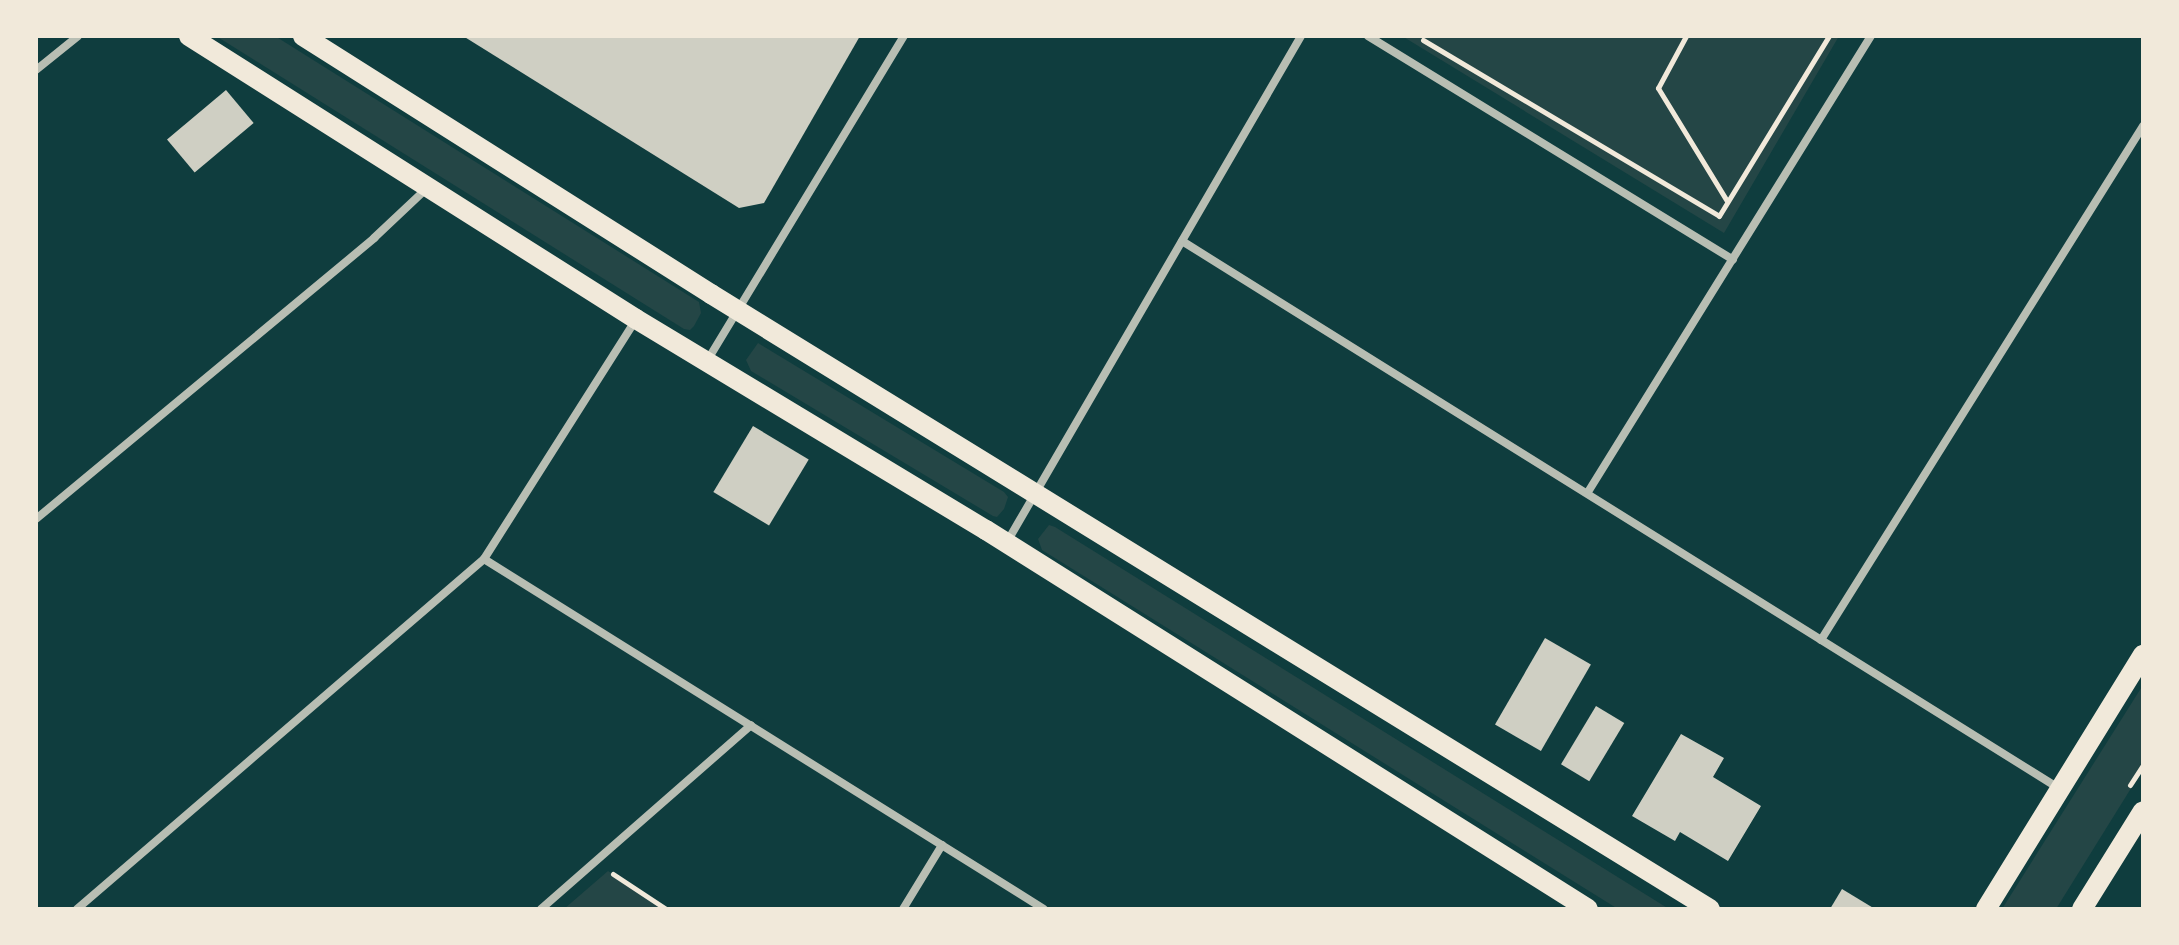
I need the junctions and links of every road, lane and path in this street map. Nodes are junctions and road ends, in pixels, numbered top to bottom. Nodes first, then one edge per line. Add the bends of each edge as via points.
1 (78, 36) edge
2 (189, 36) edge
3 (303, 36) edge
4 (904, 36) edge
5 (1301, 36) edge
6 (1368, 36) edge
7 (1417, 36) edge
8 (1686, 36) edge
9 (1829, 36) edge
10 (1871, 36) edge
11 (36, 70) edge
12 (2143, 126) edge
13 (427, 188) junction
14 (1727, 202) junction
15 (1182, 241) junction
16 (1733, 260) junction
17 (738, 310) junction
18 (636, 319) junction
19 (707, 362) junction
20 (1037, 492) junction
21 (1588, 492) junction
22 (36, 519) edge
23 (1007, 543) junction
24 (484, 559) junction
25 (1821, 640) junction
26 (2143, 655) edge
27 (751, 725) junction
28 (2060, 789) junction
29 (2143, 811) edge
30 (942, 845) junction
31 (595, 864) junction
32 (1575, 906) edge
33 (77, 909) edge
34 (541, 909) edge
35 (666, 909) edge
36 (903, 909) edge
37 (1044, 909) edge
38 (1710, 909) edge
39 (1986, 909) edge
40 (2082, 909) edge

1 - 11 street
2 - 13 main road
3 - 17 main road
4 - 17 street
5 - 15 street
6 - 16 street
7 - 14 path via 1719,216
8 - 14 path via 1658,88
9 - 14 path
10 - 16 street
12 - 25 street
13 - 18 main road
13 - 22 street
15 - 20 street
15 - 21 street
16 - 21 street
17 - 19 street
17 - 20 main road
18 - 19 main road
18 - 24 street
19 - 23 main road
20 - 23 street
20 - 38 main road
21 - 25 street
23 - 32 main road
24 - 27 street
24 - 33 street
25 - 28 street
26 - 28 main road
27 - 30 street
27 - 31 street
28 - 39 main road
29 - 40 main road
30 - 36 street
30 - 37 street
31 - 34 street
31 - 35 path

